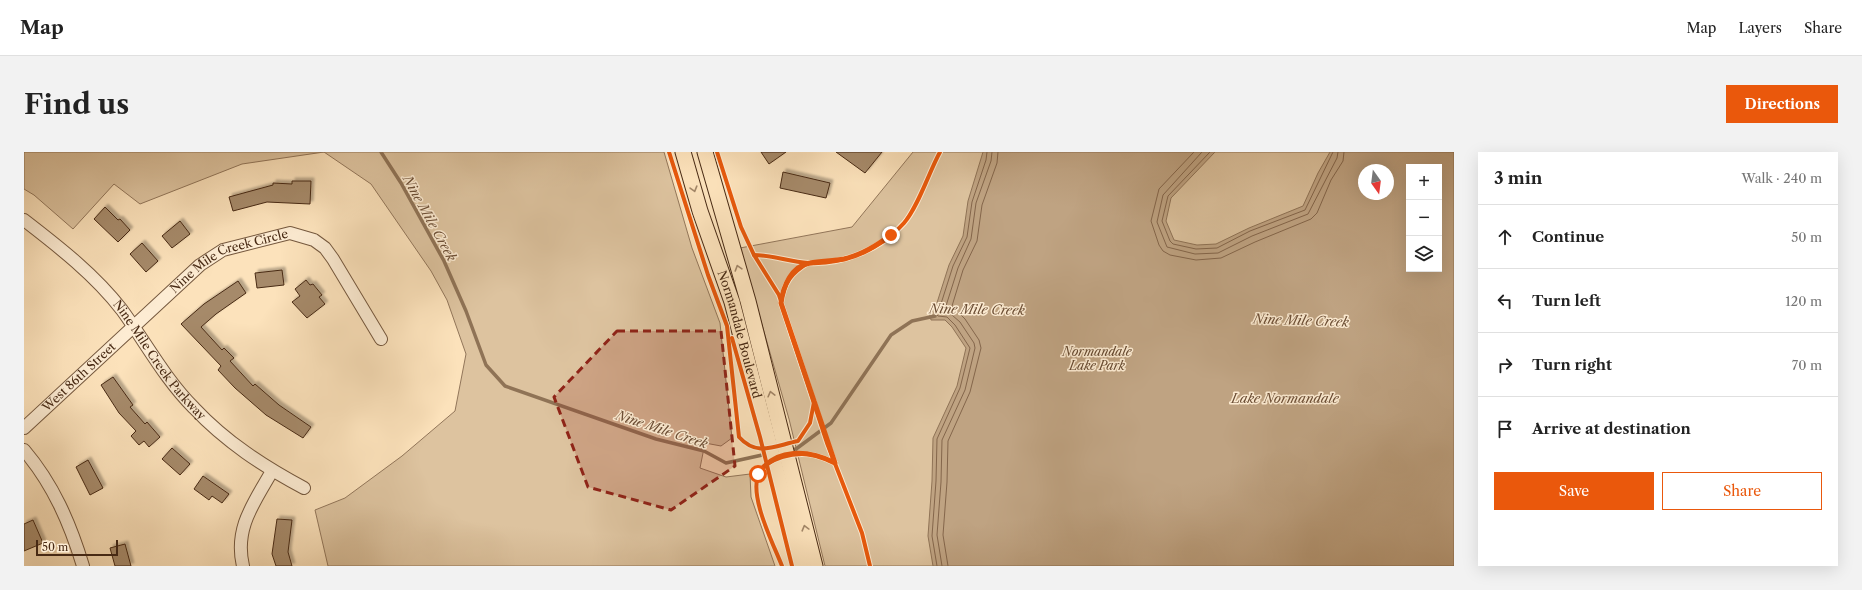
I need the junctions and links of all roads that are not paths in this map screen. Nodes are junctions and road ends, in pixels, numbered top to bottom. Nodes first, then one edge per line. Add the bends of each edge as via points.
1 (683, 152) edge
2 (705, 152) edge
3 (24, 220) edge
4 (133, 326) junction
5 (381, 339) dead end
6 (24, 428) edge
7 (774, 433) junction
8 (24, 450) edge
9 (783, 470) junction
10 (272, 471) junction
11 (304, 488) dead end
12 (82, 566) edge
13 (243, 566) edge
14 (801, 566) edge
15 (815, 566) edge

1 -> 7 main road, Normandale Boulevard
7 -> 2 main road, Normandale Boulevard via 748,301
3 - 4 street, Nine Mile Creek Parkway via 59,246 92,276
4 - 5 street, Nine Mile Creek Circle via 211,257 238,245 290,233 314,240 326,248
4 - 6 street, West 86th Street
4 - 10 street, Nine Mile Creek Parkway via 168,378 193,408 252,458
7 - 9 main road, Normandale Boulevard
8 - 12 street via 48,482 61,506 74,537
9 - 14 main road, Normandale Boulevard
15 -> 9 main road, Normandale Boulevard
10 - 11 street, Nine Mile Creek Parkway
10 - 13 street via 242,527 240,544

